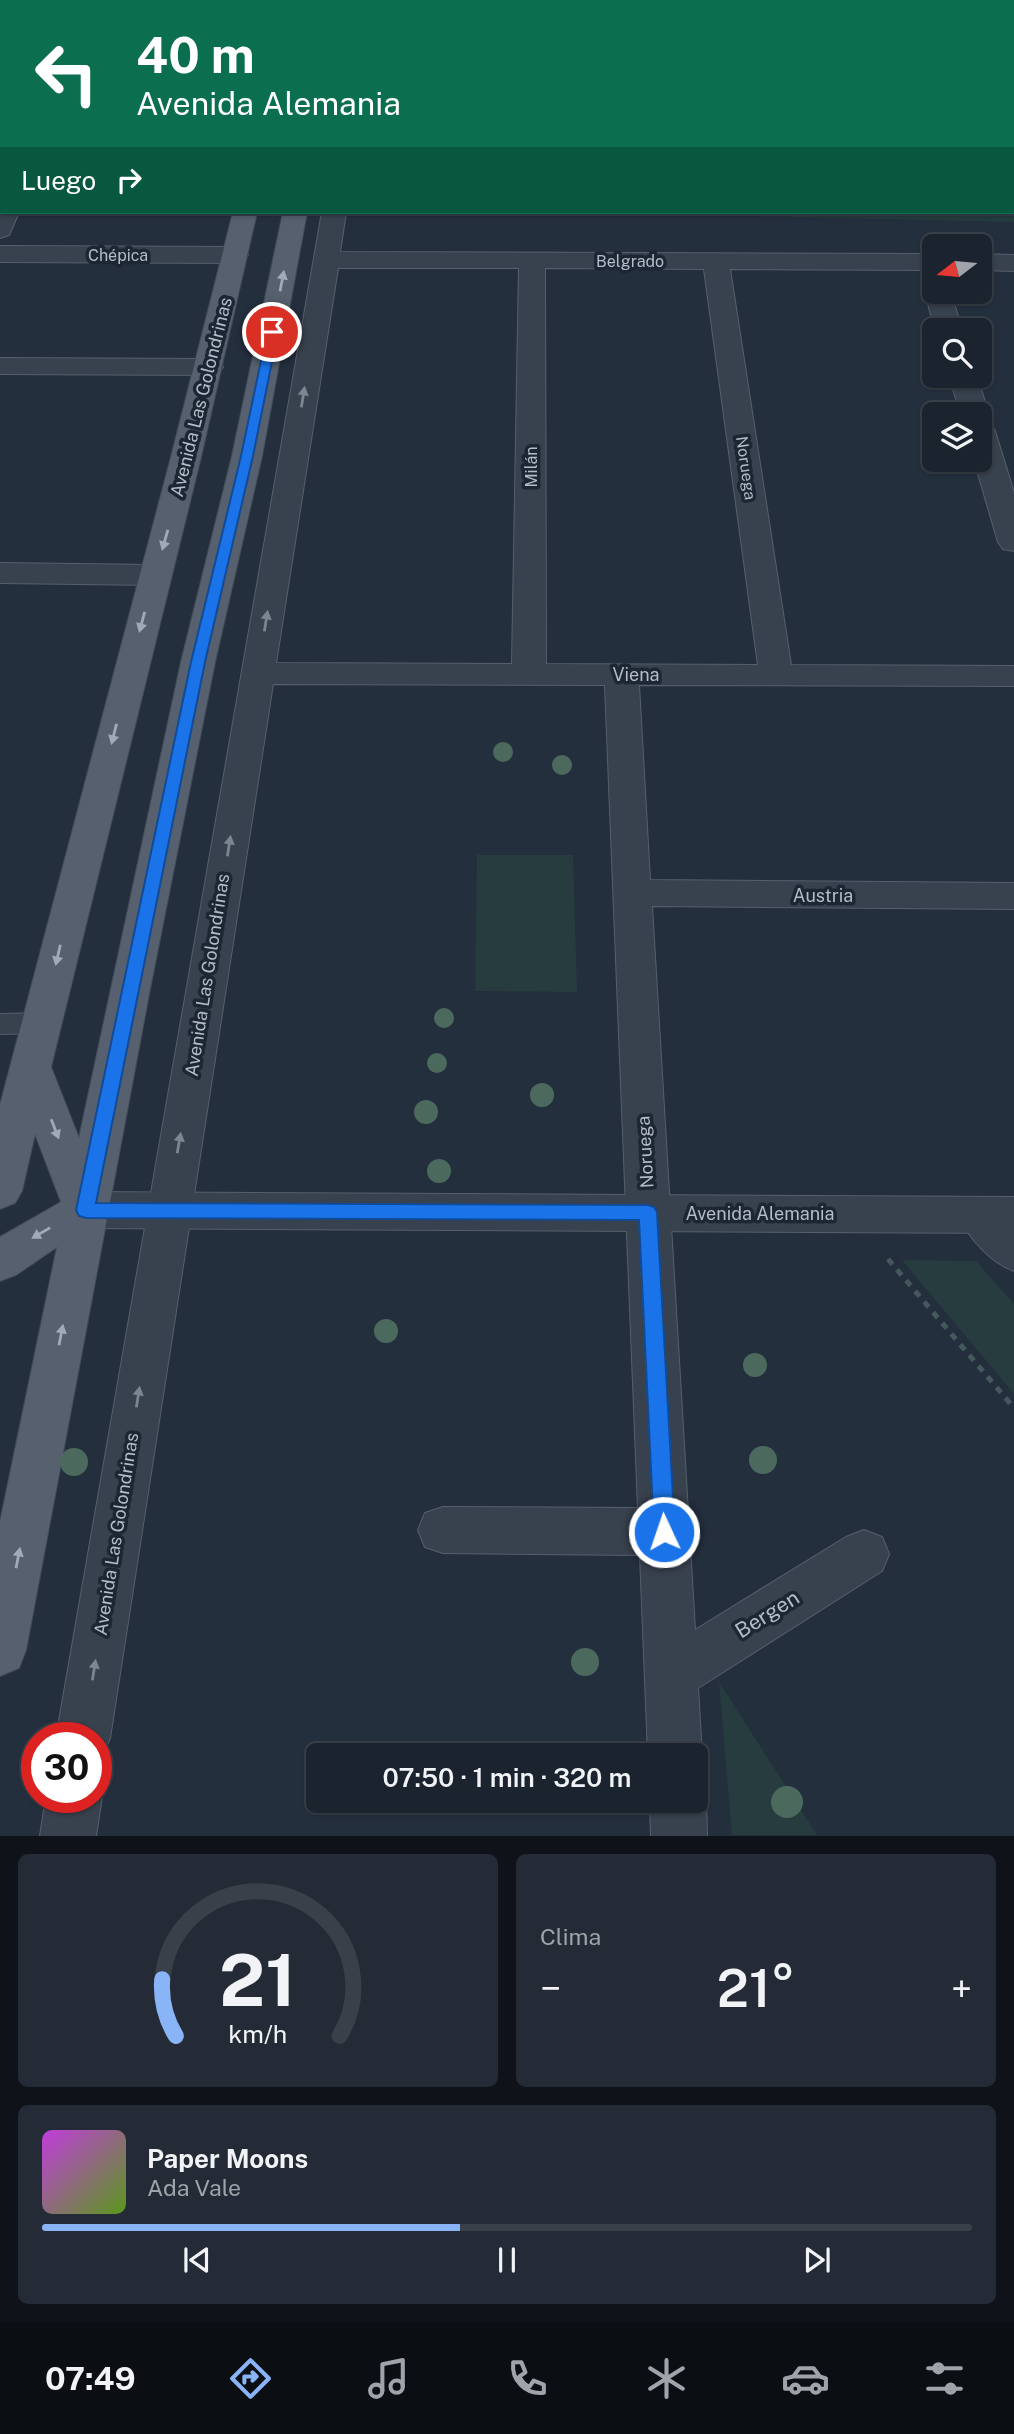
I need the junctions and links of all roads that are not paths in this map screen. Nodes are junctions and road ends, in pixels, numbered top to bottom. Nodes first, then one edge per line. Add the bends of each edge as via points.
1 (245, 214) edge
2 (295, 214) edge
3 (334, 214) edge
4 (0, 254) edge
5 (235, 255) junction
6 (326, 260) junction
7 (532, 261) junction
8 (716, 261) junction
9 (992, 262) edge
10 (1014, 263) edge
11 (922, 269) edge
12 (0, 366) edge
13 (209, 367) junction
14 (992, 470) edge
15 (1014, 542) edge
16 (0, 573) edge
17 (155, 575) junction
18 (257, 673) junction
19 (529, 674) junction
20 (621, 674) junction
21 (776, 675) junction
22 (1014, 676) edge
23 (631, 893) junction
24 (1014, 896) edge
25 (41, 1023) junction
26 (0, 1024) edge
27 (30, 1066) junction
28 (0, 1191) edge
29 (86, 1210) junction
30 (168, 1210) junction
31 (648, 1212) junction
32 (997, 1215) edge
33 (1014, 1252) edge
34 (0, 1262) edge
35 (443, 1530) dead end
36 (664, 1532) junction
37 (864, 1553) dead end
38 (0, 1650) edge
39 (671, 1675) junction
40 (86, 1722) edge
41 (674, 1743) edge
42 (72, 1813) edge
43 (678, 1813) edge
44 (68, 1836) edge
45 (679, 1836) edge

1 - 5 main road, Avenida Las Golondrinas
29 -> 2 main road
3 - 6 street, Avenida Las Golondrinas
4 - 5 street, Chépica
5 - 13 main road, Avenida Las Golondrinas
6 - 7 street, Belgrado
18 -> 6 street, Avenida Las Golondrinas
7 - 8 street, Belgrado
7 - 19 street, Milán
8 - 11 street, Belgrado
8 - 21 street, Noruega
9 - 10 street
12 - 13 street
13 -> 17 main road, Avenida Las Golondrinas
14 - 15 street
16 - 17 street
17 -> 25 main road, Avenida Las Golondrinas
18 - 19 street, Viena
30 -> 18 street, Avenida Las Golondrinas
19 - 20 street, Viena
20 - 21 street, Viena
20 - 23 street, Noruega
21 - 22 street, Viena
23 - 24 street, Austria
23 - 31 street, Noruega
25 - 26 lane
25 - 27 main road, Avenida Las Golondrinas
27 - 28 main road, Avenida Las Golondrinas
27 -> 29 main road
29 - 30 street, Avenida Alemania
29 -> 34 main road via 31,1239
38 -> 29 main road
30 - 31 street, Avenida Alemania
40 -> 30 street, Avenida Las Golondrinas
31 - 32 street, Avenida Alemania
31 - 36 street, Noruega
32 - 33 street
35 - 36 street
36 - 39 street, Noruega
37 - 39 street, Bergen
39 - 41 street, Noruega
42 - 44 street
43 - 45 street

